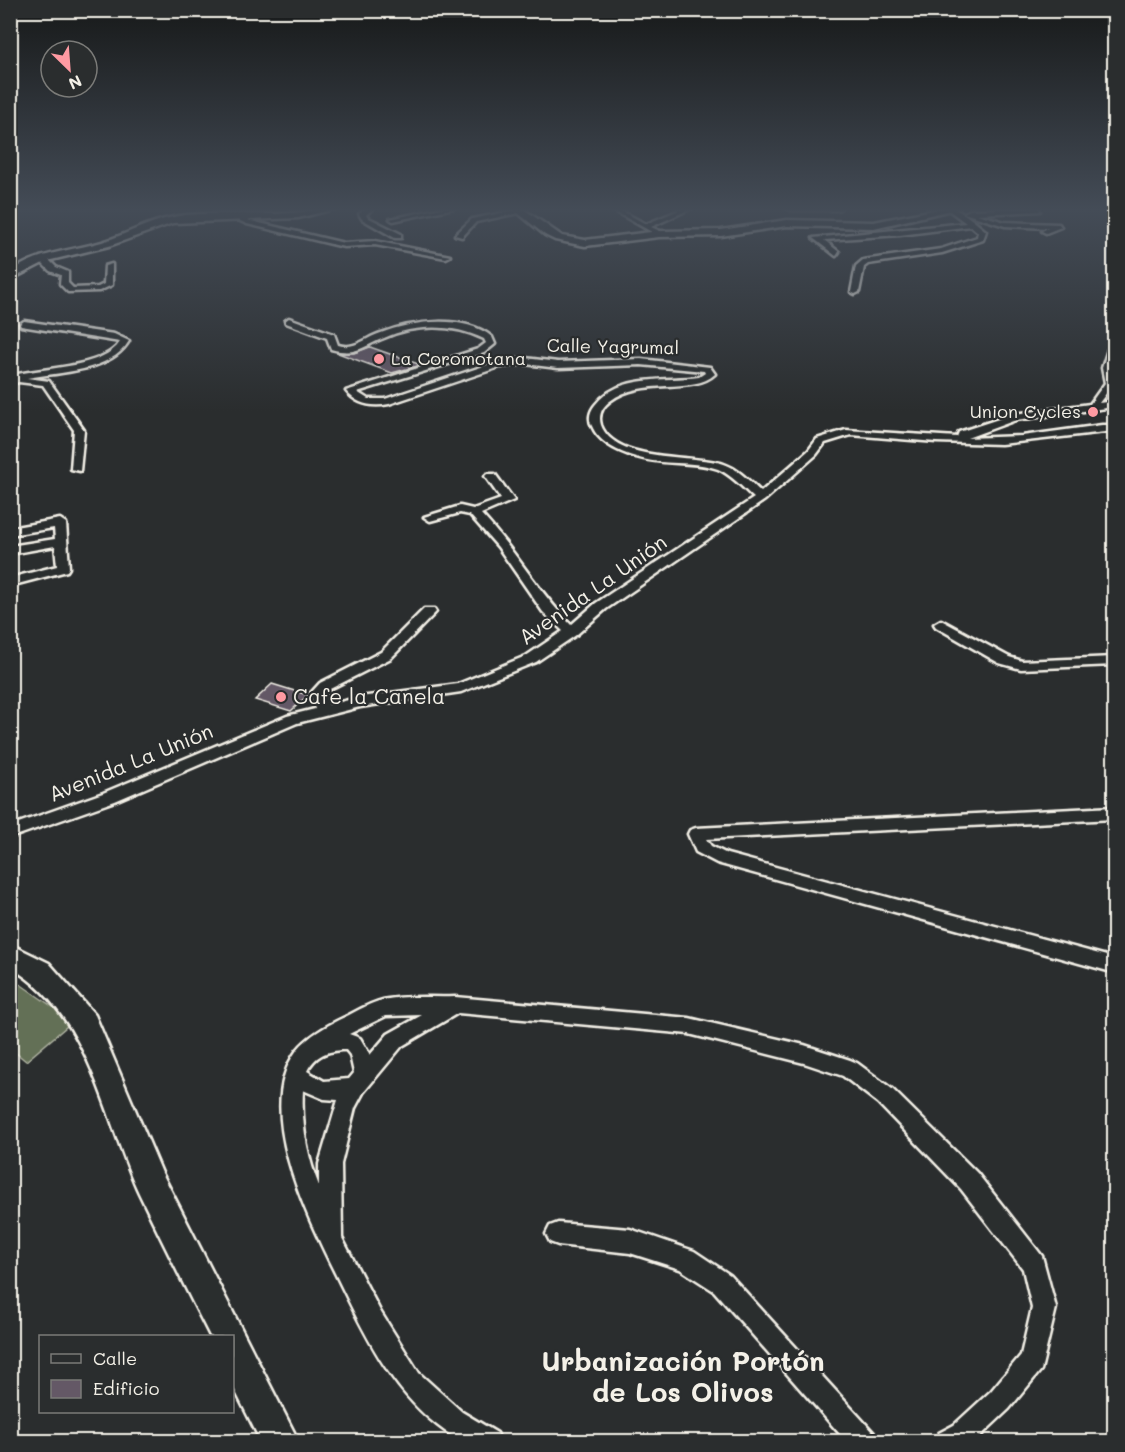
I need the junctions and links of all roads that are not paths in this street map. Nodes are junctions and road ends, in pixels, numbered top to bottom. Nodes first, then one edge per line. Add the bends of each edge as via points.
1 (65, 276) edge
2 (108, 276) edge
3 (858, 276) edge
4 (855, 292) dead end
5 (290, 321) dead end
6 (24, 324) dead end
7 (1114, 343) edge
8 (12, 382) edge
9 (1114, 396) edge
10 (1094, 403) junction
11 (1114, 404) edge
12 (1082, 408) junction
13 (1114, 428) edge
14 (962, 438) junction
15 (76, 469) dead end
16 (492, 476) dead end
17 (761, 498) junction
18 (474, 513) junction
19 (430, 517) dead end
20 (10, 532) edge
21 (62, 541) junction
22 (10, 550) edge
23 (10, 582) edge
24 (429, 612) dead end
25 (941, 624) dead end
26 (571, 632) junction
27 (1114, 661) edge
28 (323, 710) junction
29 (1114, 813) edge
30 (10, 832) edge
31 (10, 954) edge
32 (1108, 963) dead end
33 (455, 1005) junction
34 (315, 1046) junction
35 (295, 1074) junction
36 (360, 1080) junction
37 (558, 1234) dead end
38 (332, 1242) junction
39 (227, 1335) edge
40 (234, 1350) edge
41 (281, 1442) edge
42 (488, 1442) edge
43 (865, 1442) edge
44 (948, 1442) edge

1 - 2 street via 64,284 71,290 99,289 108,285
3 - 4 street
5 - 17 street, Calle Yagrumal via 331,336 334,347 341,350 366,346 379,336 421,326 461,328 488,337 491,344 481,351 351,391 357,399 372,403 386,402 499,364 525,361 558,365 641,362 707,369 710,374 702,379 630,386 608,398 596,409 596,430 609,442 654,459 690,460 724,468
6 - 8 street via 125,341 111,357 21,376
7 - 10 street via 1107,368 1110,383
8 - 15 street via 46,383 71,415 80,436
9 - 10 street
10 - 12 street
11 - 12 street
12 - 14 street via 994,422 963,434
13 - 14 street, Avenida La Unión via 1022,439
14 - 17 street, Avenida La Unión via 850,432 834,435 821,441
16 - 18 street via 508,500
17 - 26 street, Avenida La Unión via 601,606
18 - 19 street via 460,509
18 - 26 street via 502,544 548,609
20 - 21 street via 60,523
21 - 22 street
21 - 23 street via 63,568
24 - 28 street via 386,655 325,686 317,694
25 - 27 street via 1004,660 1021,664
26 - 28 street, Avenida La Unión via 531,659 461,688
28 - 30 street, Avenida La Unión via 225,746 109,797
29 - 32 street via 696,834 706,853 723,859
31 - 39 street via 46,976 85,1023 150,1182
33 - 34 street via 384,1008 332,1032
33 - 36 street via 395,1040
33 - 44 street via 690,1026 850,1069 885,1096 969,1181 1034,1264 1044,1308 1032,1360 1000,1400 963,1434
34 - 35 street
34 - 36 street via 341,1040 355,1044 361,1052
35 - 36 street via 316,1089 332,1093
35 - 38 street via 292,1124 302,1171
36 - 38 street via 345,1107 330,1164
37 - 43 street via 630,1241 686,1259 722,1283
38 - 42 street via 371,1320 410,1382 453,1421
40 - 41 street

